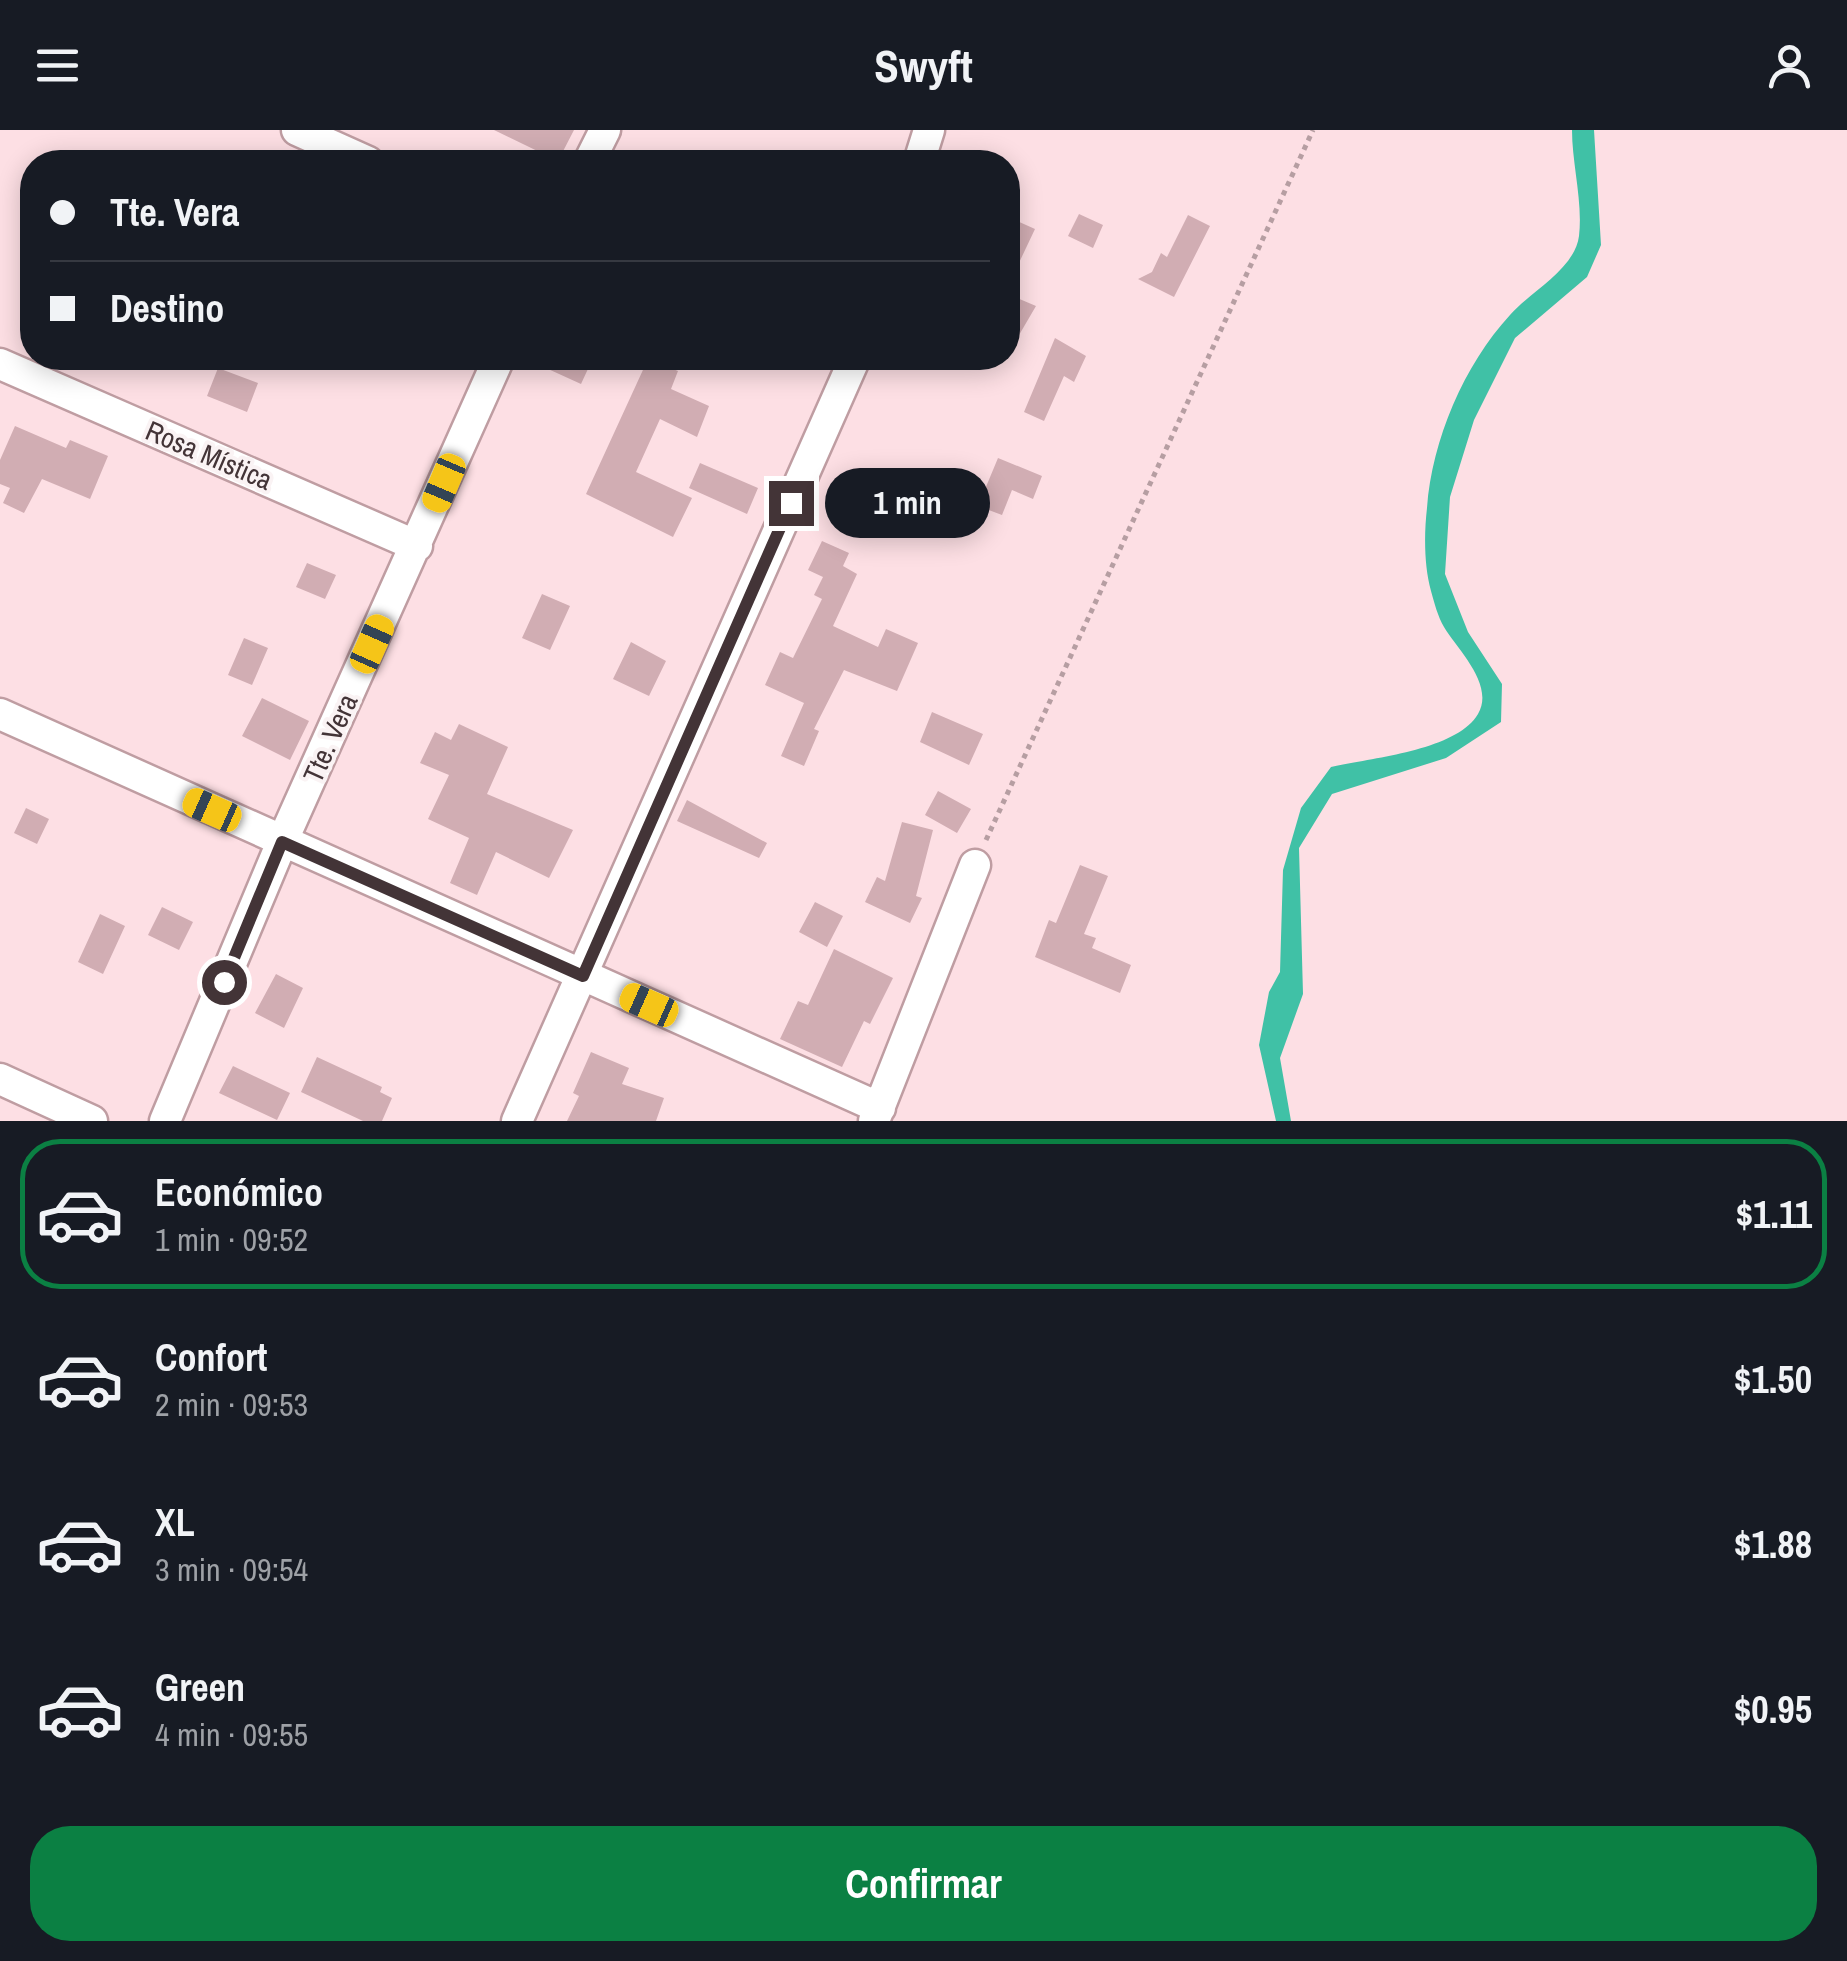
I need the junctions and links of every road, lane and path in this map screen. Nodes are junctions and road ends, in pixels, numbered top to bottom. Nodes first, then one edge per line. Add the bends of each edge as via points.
1 (297, 130) edge
2 (1313, 130) edge
3 (341, 150) edge
4 (0, 364) edge
5 (494, 370) edge
6 (850, 370) edge
7 (417, 546) junction
8 (0, 714) edge
9 (282, 842) junction
10 (974, 865) joint
11 (583, 976) junction
12 (0, 1079) edge
13 (877, 1115) edge
14 (92, 1121) edge
15 (165, 1121) edge
16 (518, 1121) edge

1 - 3 street
2 - 10 path
4 - 7 street, Rosa Mística
5 - 7 street, Tte. Vera
6 - 11 street
7 - 9 street, Tte. Vera
8 - 9 street
9 - 11 street
9 - 15 street, Tte. Vera
10 - 13 street
11 - 13 street
11 - 16 street
12 - 14 street

